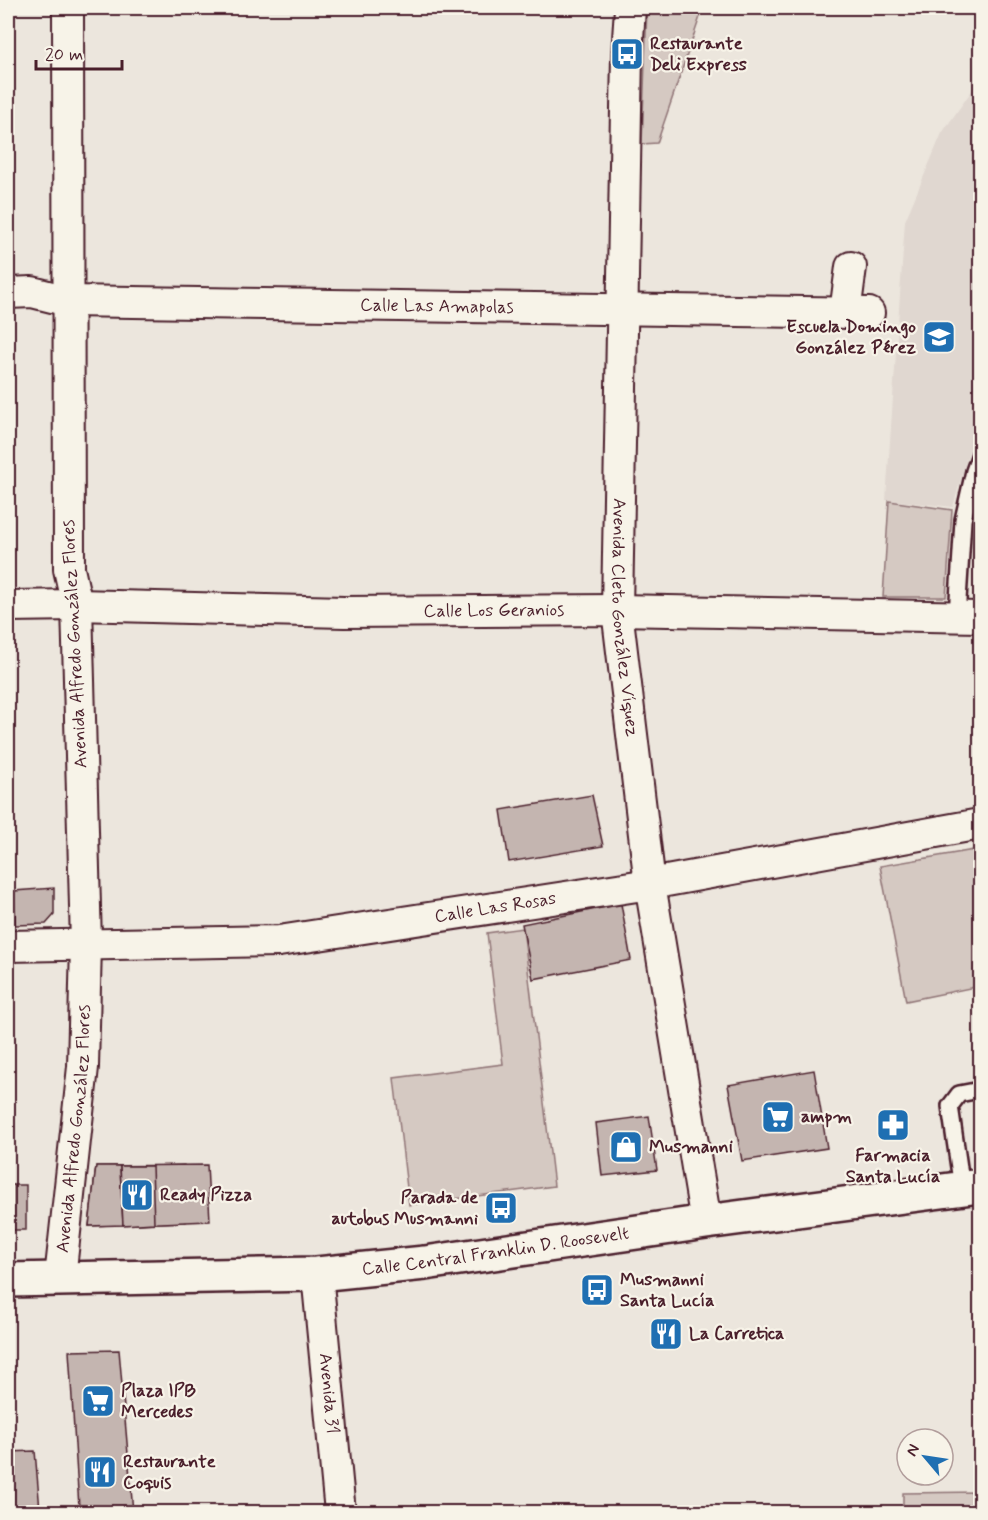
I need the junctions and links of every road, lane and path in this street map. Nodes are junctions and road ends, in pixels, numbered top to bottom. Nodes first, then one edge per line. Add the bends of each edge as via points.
1 (68, 8) edge
2 (630, 8) edge
3 (851, 267) dead end
4 (8, 293) edge
5 (68, 301) junction
6 (623, 310) junction
7 (981, 454) edge
8 (77, 605) junction
9 (8, 606) edge
10 (617, 610) junction
11 (969, 617) edge
12 (981, 824) edge
13 (650, 884) junction
14 (8, 945) edge
15 (86, 945) junction
16 (981, 1090) edge
17 (971, 1187) edge
18 (706, 1222) junction
19 (317, 1274) junction
20 (60, 1278) junction
21 (8, 1280) edge
22 (340, 1512) edge

1 - 5 street, Avenida Alfredo González Flores
2 - 6 street, Avenida Cleto González Víquez
3 - 6 street, Calle Las Amapolas via 857,313
4 - 5 street, Calle Las Amapolas via 32,292
5 - 6 street, Calle Las Amapolas
5 - 8 street, Avenida Alfredo González Flores via 69,569
6 - 10 street, Avenida Cleto González Víquez
7 - 11 lane via 963,520
8 - 9 street, Calle Los Geranios
8 - 10 street, Calle Los Geranios via 344,612
8 - 15 street, Avenida Alfredo González Flores
10 - 11 street, Calle Los Geranios
10 - 13 street, Avenida Cleto González Víquez
12 - 13 street, Calle Las Rosas
13 - 15 street, Calle Las Rosas via 279,941
13 - 18 street, Avenida Cleto González Víquez
14 - 15 street, Calle Las Rosas
15 - 20 street, Avenida Alfredo González Flores via 83,1067
16 - 17 lane via 959,1094 950,1106
17 - 18 main road, Calle Central Franklin D. Roosevelt
18 - 19 main road, Calle Central Franklin D. Roosevelt via 425,1263
19 - 20 main road, Calle Central Franklin D. Roosevelt
19 - 22 street, Avenida 31
20 - 21 main road, Calle Central Franklin D. Roosevelt

